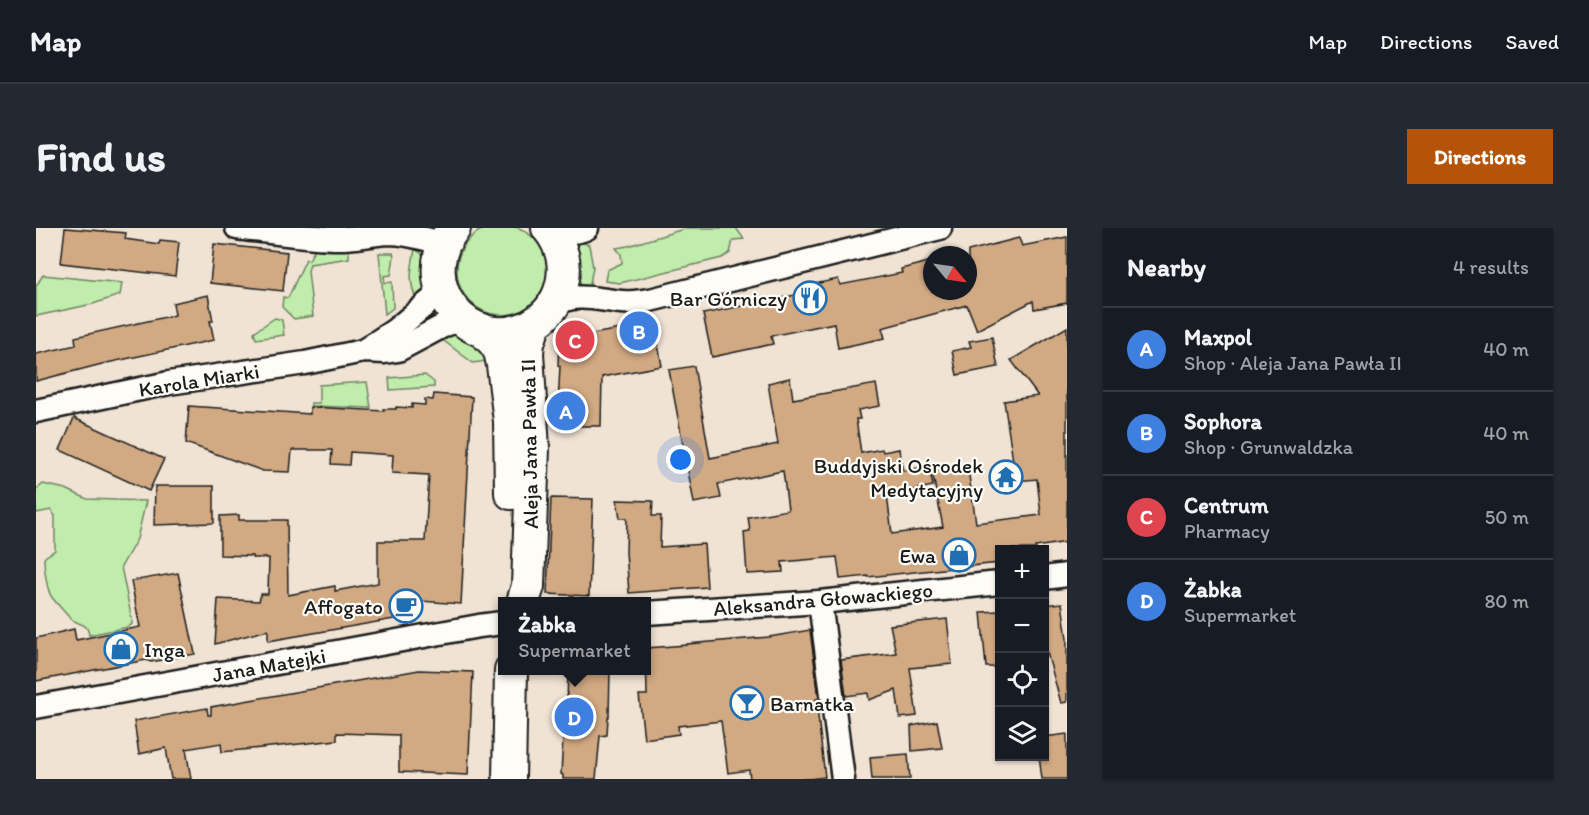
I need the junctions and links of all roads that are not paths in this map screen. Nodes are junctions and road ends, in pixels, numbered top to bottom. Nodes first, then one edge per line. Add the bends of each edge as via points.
1 (237, 228) edge
2 (548, 228) edge
3 (553, 228) edge
4 (587, 228) edge
5 (940, 228) edge
6 (449, 236) edge
7 (442, 291) junction
8 (544, 314) junction
9 (476, 327) junction
10 (363, 351) junction
11 (36, 411) edge
12 (1067, 575) edge
13 (1049, 577) edge
14 (995, 583) edge
15 (510, 597) edge
16 (525, 597) edge
17 (820, 602) junction
18 (651, 613) edge
19 (498, 624) edge
20 (511, 675) edge
21 (36, 707) edge
22 (509, 779) edge
23 (843, 779) edge

1 - 6 street via 334,238 389,233 424,238
2 - 8 main road, Aleja Jana Pawła II via 560,246 564,277 560,292
3 - 4 street via 574,232
5 - 8 street via 650,300 562,300
6 - 7 main road via 439,258
7 - 9 main road, Aleja Jana Pawła II via 457,315
7 - 10 street, Karola Miarki
8 - 9 main road via 522,330 509,333
8 - 16 main road, Aleja Jana Pawła II via 528,342 527,353 533,476
9 - 10 street, Karola Miarki via 454,322 398,350
9 - 15 main road, Aleja Jana Pawła II via 494,342 503,365 510,421
10 - 11 street, Karola Miarki via 168,383
12 - 13 street
14 - 17 street, Aleksandra Głowackiego
17 - 18 street, Aleksandra Głowackiego
17 - 23 street
19 - 21 street, Jana Matejki
20 - 22 main road

